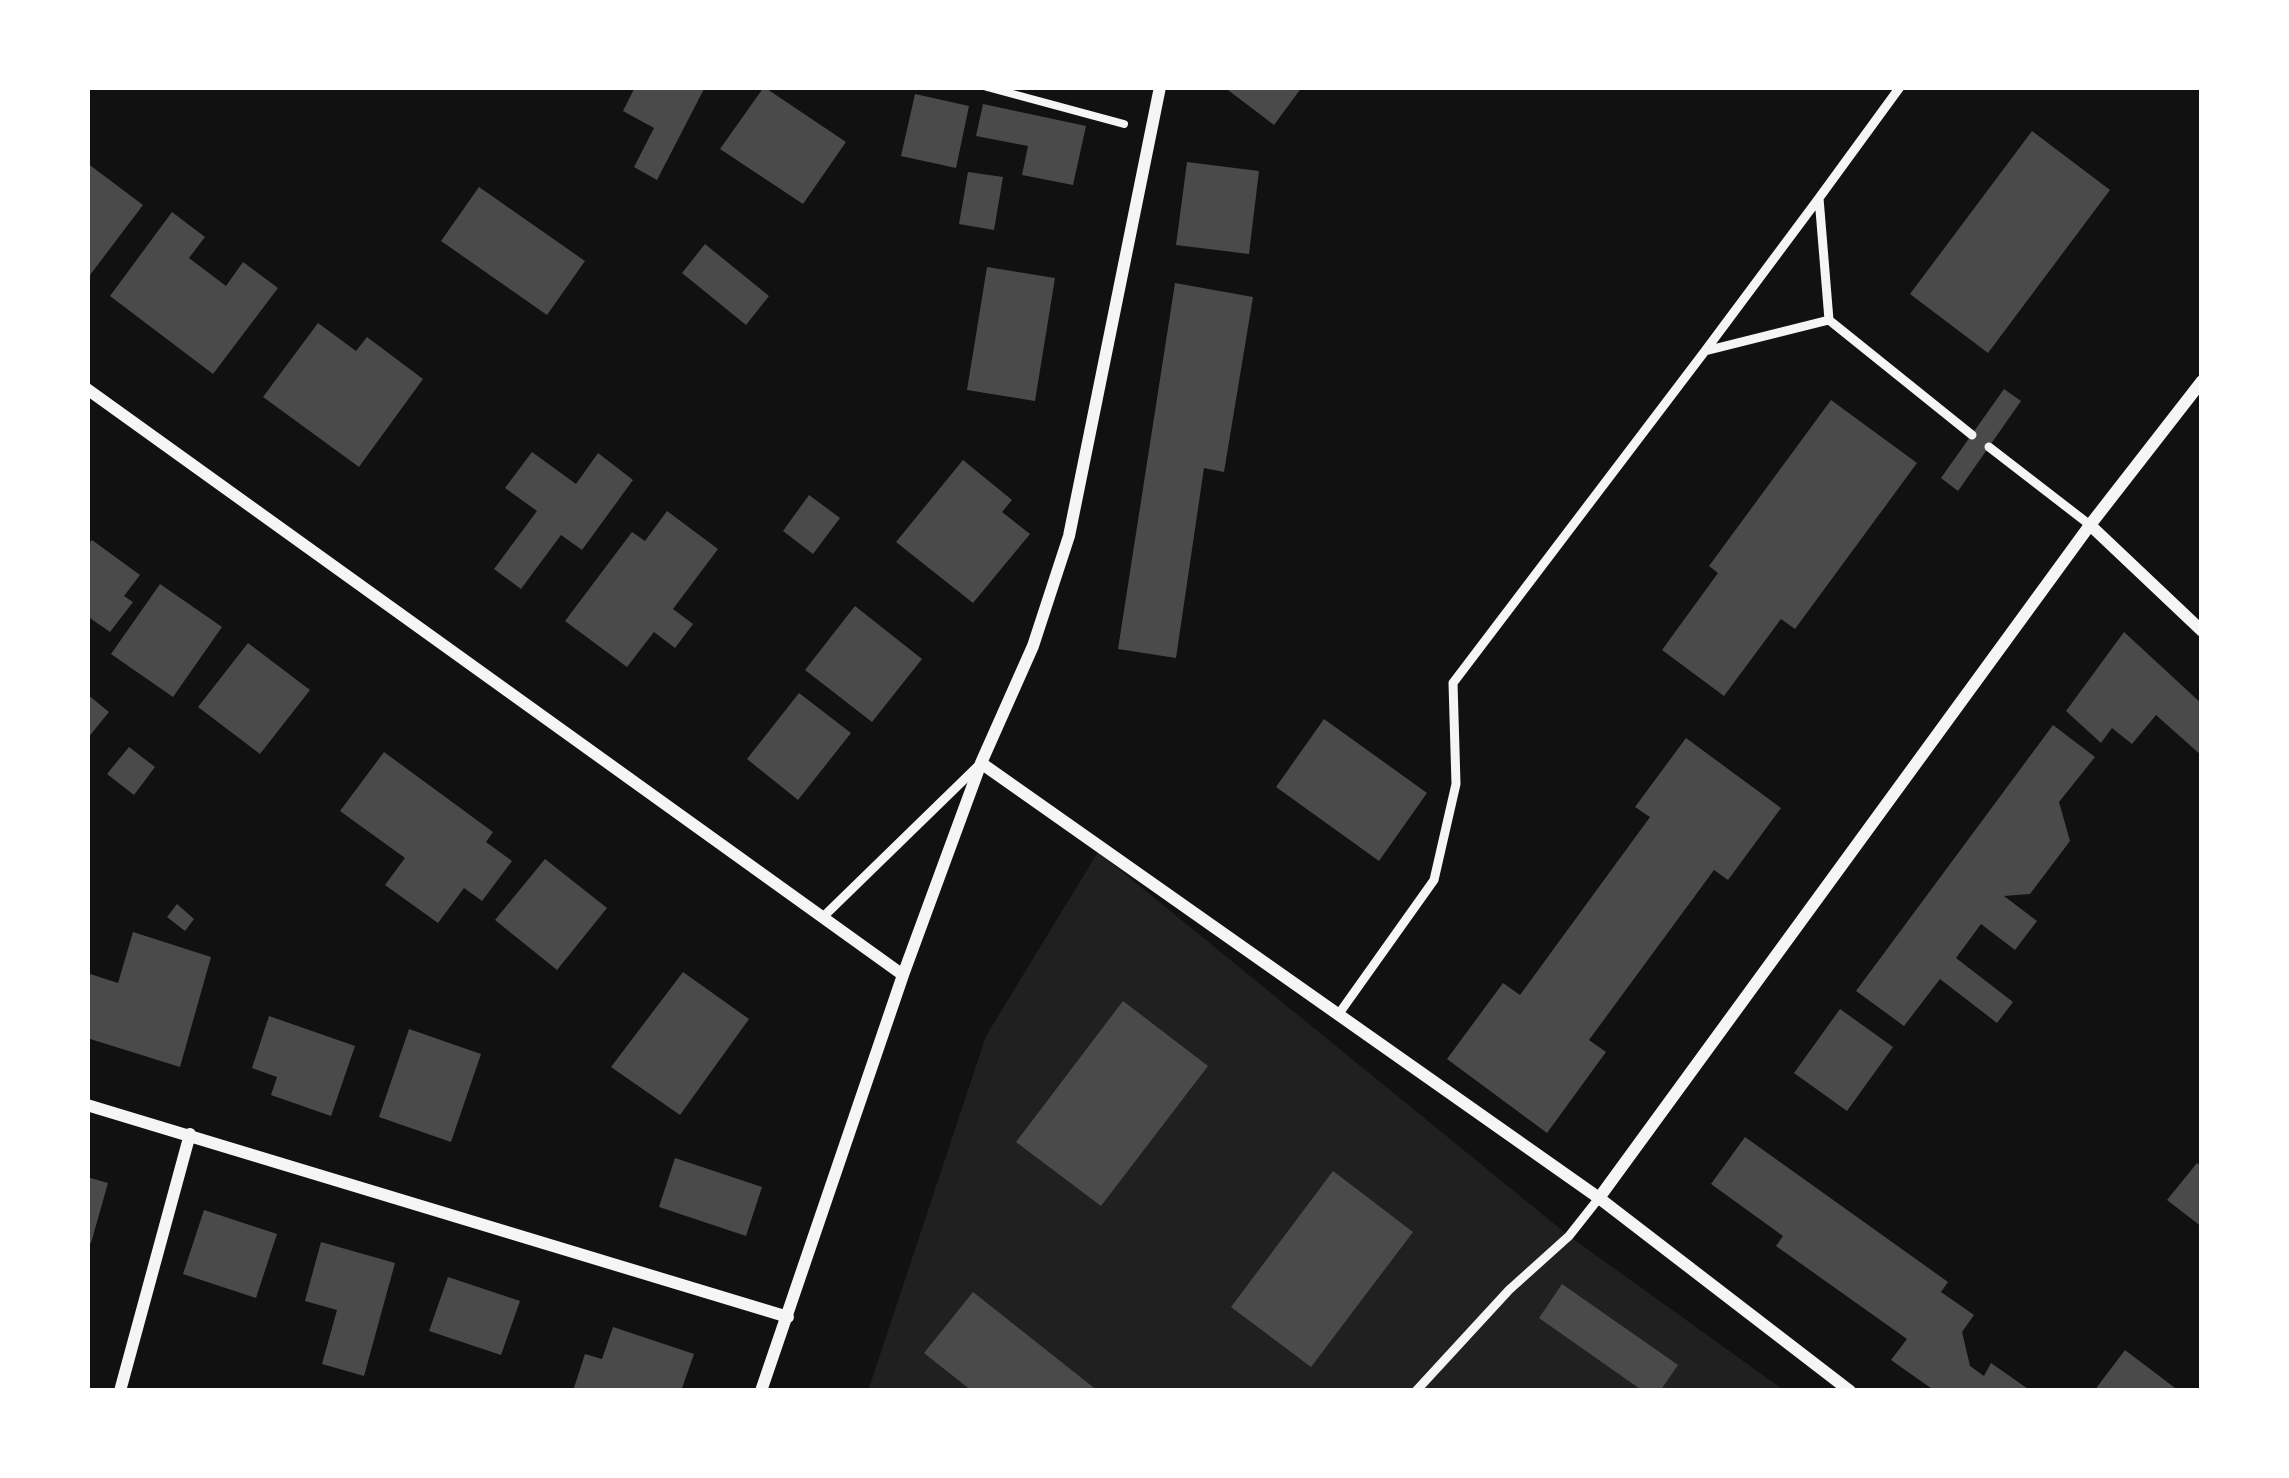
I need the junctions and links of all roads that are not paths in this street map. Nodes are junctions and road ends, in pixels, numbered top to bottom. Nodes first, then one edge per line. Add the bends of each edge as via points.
1 (1160, 87) edge
2 (1900, 87) edge
3 (1819, 198) junction
4 (1829, 320) junction
5 (1705, 351) junction
6 (2202, 381) edge
7 (87, 388) edge
8 (1972, 434) dead end
9 (1989, 447) dead end
10 (2090, 525) junction
11 (2202, 631) edge
12 (981, 764) junction
13 (823, 917) junction
14 (903, 975) junction
15 (1338, 1015) junction
16 (87, 1105) edge
17 (190, 1134) junction
18 (1599, 1198) junction
19 (788, 1317) junction
20 (120, 1391) edge
21 (761, 1391) edge
22 (1416, 1391) edge
23 (1850, 1391) edge

1 - 12 street via 1069,536 1033,646
2 - 3 lane
3 - 4 lane
3 - 5 lane
4 - 5 lane
4 - 8 lane
5 - 15 lane via 1453,683 1456,784 1434,880
6 - 10 street
7 - 13 street
9 - 10 lane
10 - 11 street
10 - 18 street
12 - 13 lane
12 - 14 street
12 - 15 street
13 - 14 street
14 - 19 street
15 - 18 street
16 - 17 street
17 - 19 street
17 - 20 street
18 - 22 lane
18 - 23 street
19 - 21 street

